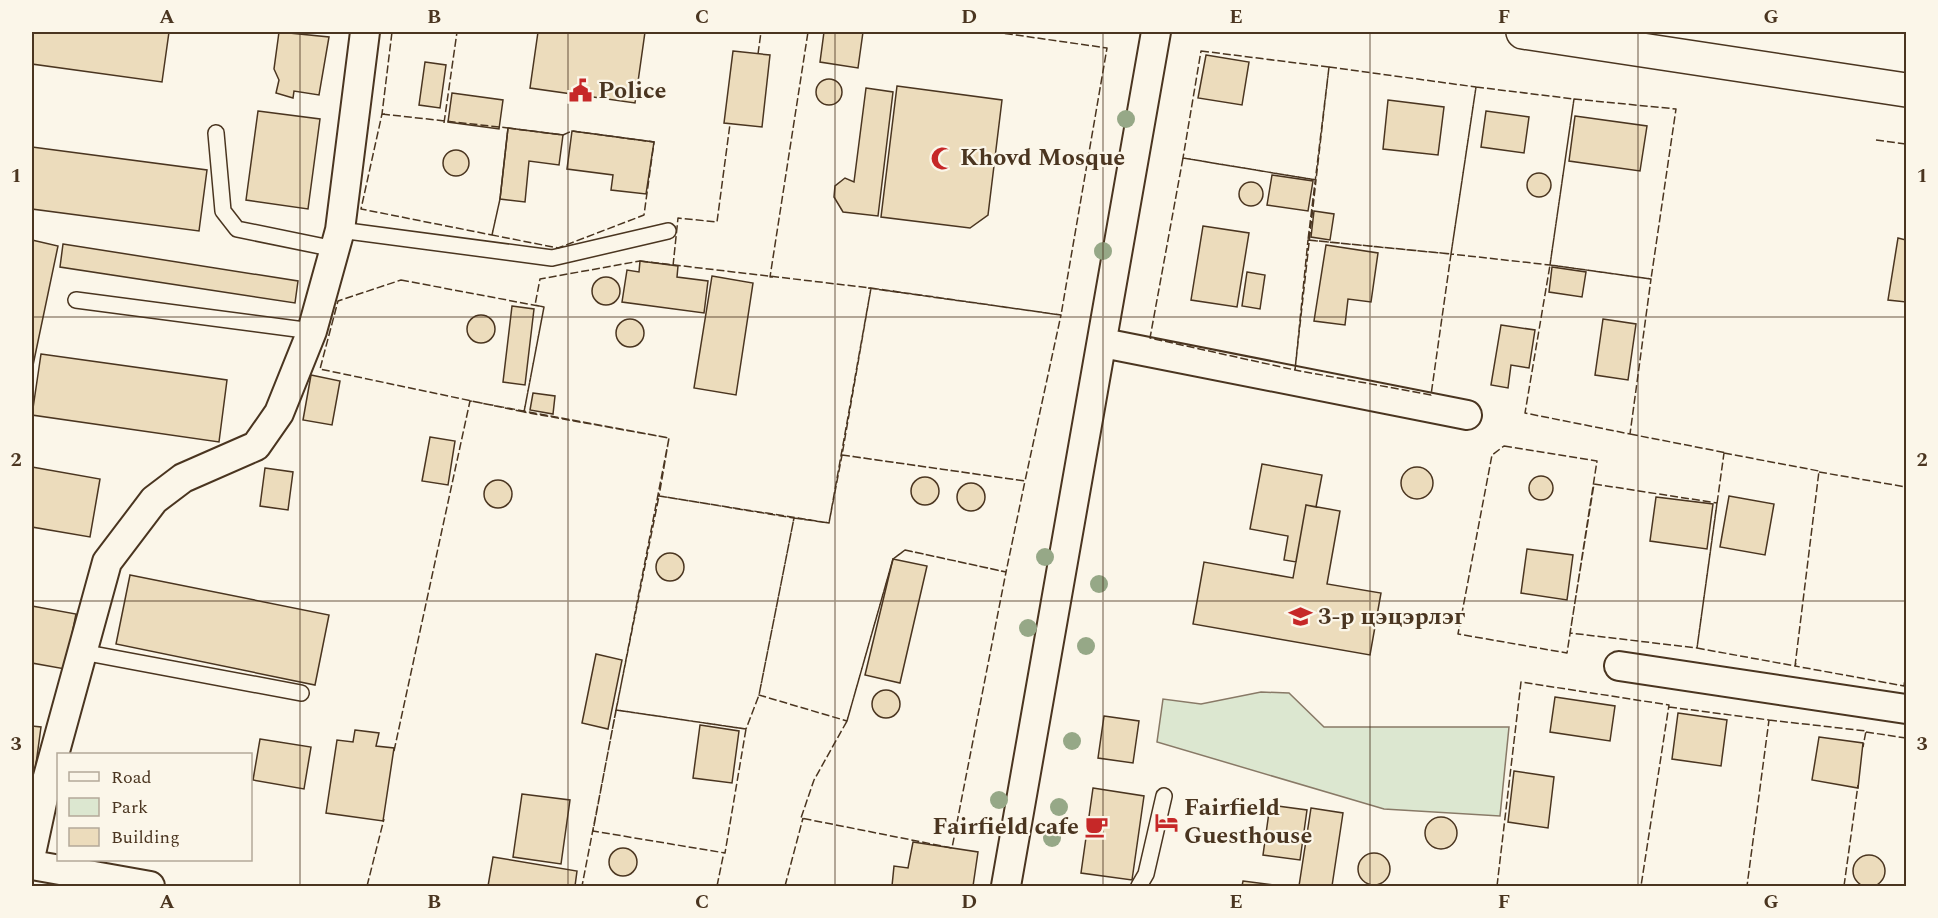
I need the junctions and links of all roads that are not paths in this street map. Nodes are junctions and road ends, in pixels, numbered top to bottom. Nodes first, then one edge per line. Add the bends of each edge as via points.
1 (366, 32) edge
2 (1155, 32) edge
3 (1523, 32) edge
4 (1652, 41) edge
5 (1906, 90) edge
6 (216, 133) dead end
7 (668, 231) dead end
8 (337, 240) junction
9 (76, 300) dead end
10 (312, 331) junction
11 (1103, 343) junction
12 (1467, 415) dead end
13 (82, 652) junction
14 (1619, 666) dead end
15 (301, 693) dead end
16 (1906, 708) edge
17 (1164, 796) dead end
18 (32, 849) edge
19 (32, 864) edge
20 (150, 886) edge
21 (1006, 886) edge
22 (1139, 886) edge

1 - 8 street
2 - 11 street
3 - 4 main road
4 - 5 main road
6 - 8 lane via 223,211 237,229
7 - 8 lane via 552,258
8 - 10 street
9 - 10 lane
10 - 13 street via 279,413 256,446 183,478 154,500 107,562
11 - 12 street
11 - 21 street
13 - 15 lane
13 - 18 street
14 - 16 street
17 - 22 lane via 1146,874
19 - 20 street

